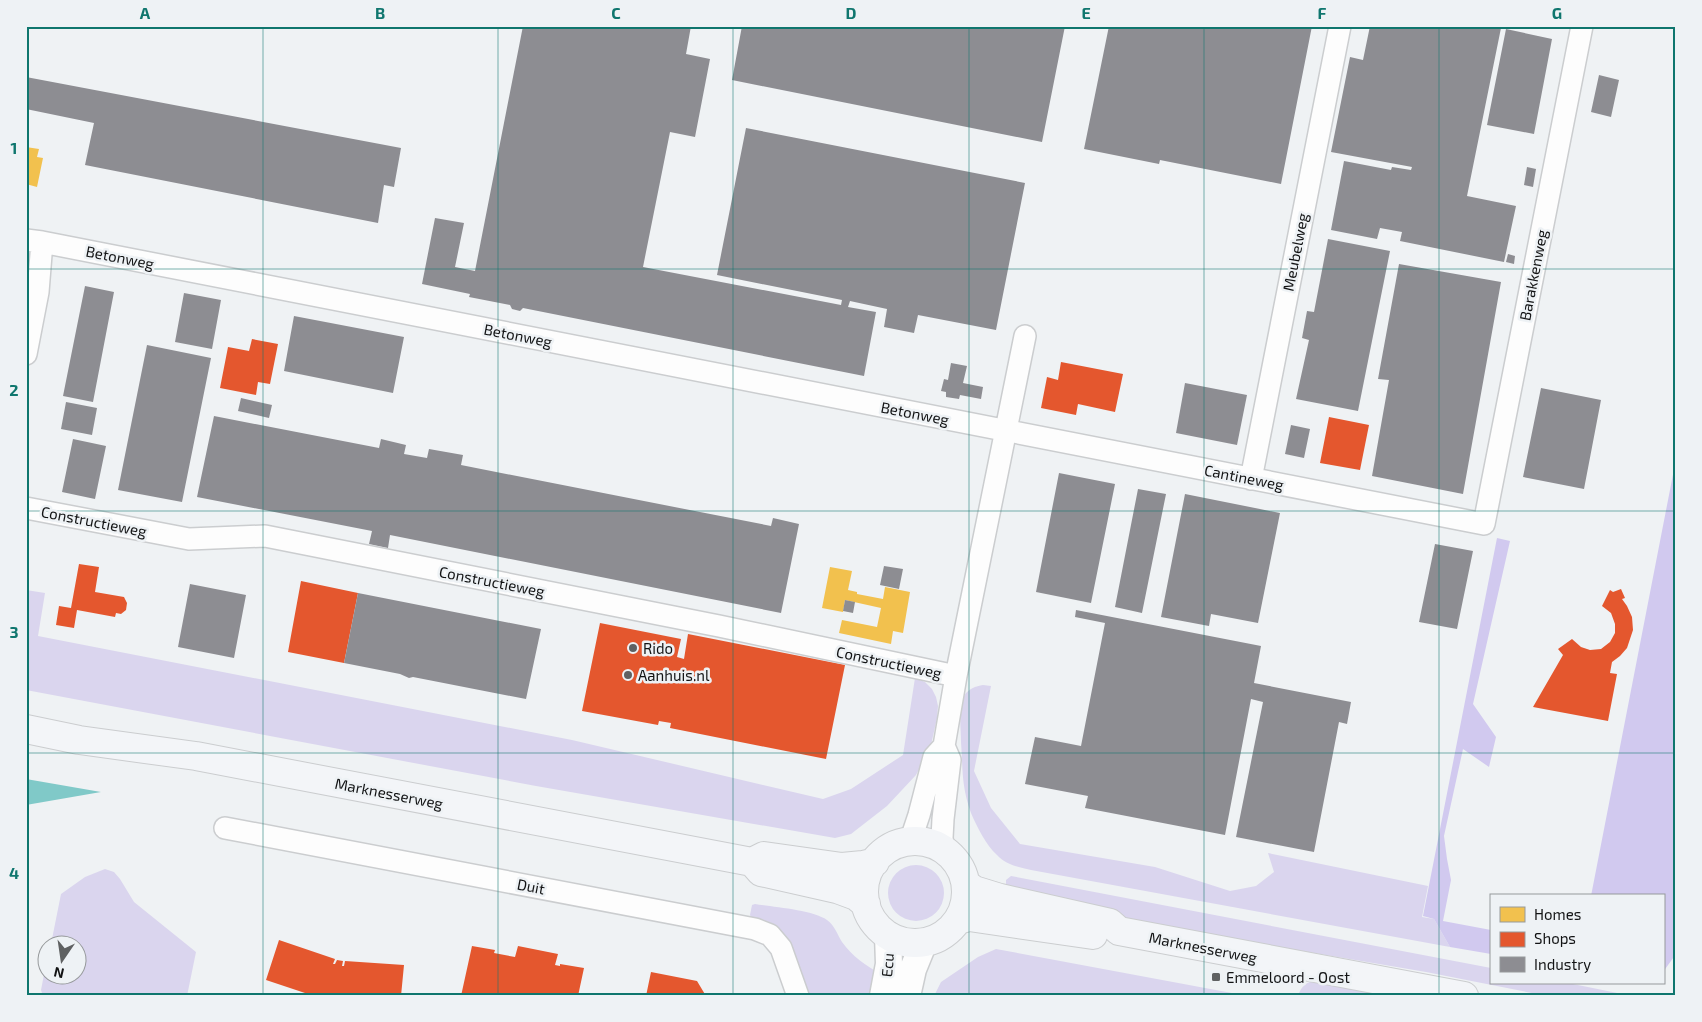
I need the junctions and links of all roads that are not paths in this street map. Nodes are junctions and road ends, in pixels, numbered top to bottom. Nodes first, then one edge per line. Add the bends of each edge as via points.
1 (1340, 26) edge
2 (1582, 26) edge
3 (33, 240) edge
4 (1025, 336) dead end
5 (26, 354) edge
6 (1005, 430) junction
7 (1251, 479) junction
8 (26, 508) edge
9 (1484, 524) joint
10 (956, 676) junction
11 (26, 729) edge
12 (944, 746) junction
13 (225, 828) dead end
14 (905, 843) junction
15 (944, 851) junction
16 (752, 862) junction
17 (875, 862) junction
18 (966, 884) junction
19 (866, 904) junction
20 (958, 920) junction
21 (1119, 931) junction
22 (888, 935) junction
23 (924, 942) junction
24 (798, 996) edge
25 (884, 996) edge
26 (907, 996) edge
27 (1464, 996) edge

1 - 7 street, Meubelweg
2 - 9 street, Barakkenweg
3 - 5 street via 38,292
3 - 6 street, Betonweg
4 - 6 street, Constructieweg
6 - 7 street, Cantineweg
6 - 10 street, Constructieweg
7 - 9 street, Cantineweg
8 - 10 street, Constructieweg via 189,539 264,536
10 - 12 street, Constructieweg
11 - 16 main road, Marknesserweg via 224,762
12 - 14 street, Constructieweg via 934,757 919,815
12 - 15 street, Constructieweg via 950,760 943,819
13 - 24 street, Duit via 755,929 770,935 781,948
14 - 15 main road via 925,843
14 - 17 main road via 883,853
15 - 18 main road via 958,865
16 - 17 main road, Marknesserweg via 764,856 842,867
16 - 19 main road, Marknesserweg via 761,872 837,889 856,896
17 - 19 main road via 866,882
18 - 20 main road via 965,903
18 - 21 main road, Marknesserweg via 974,890 1000,898 1110,923
19 - 22 main road via 874,922
20 - 21 main road, Marknesserweg via 969,917 1107,937
20 - 23 main road via 943,935
21 - 27 main road, Marknesserweg
22 - 23 main road via 905,942
22 - 25 street, Ecu via 889,964
23 - 26 street, Ecu

